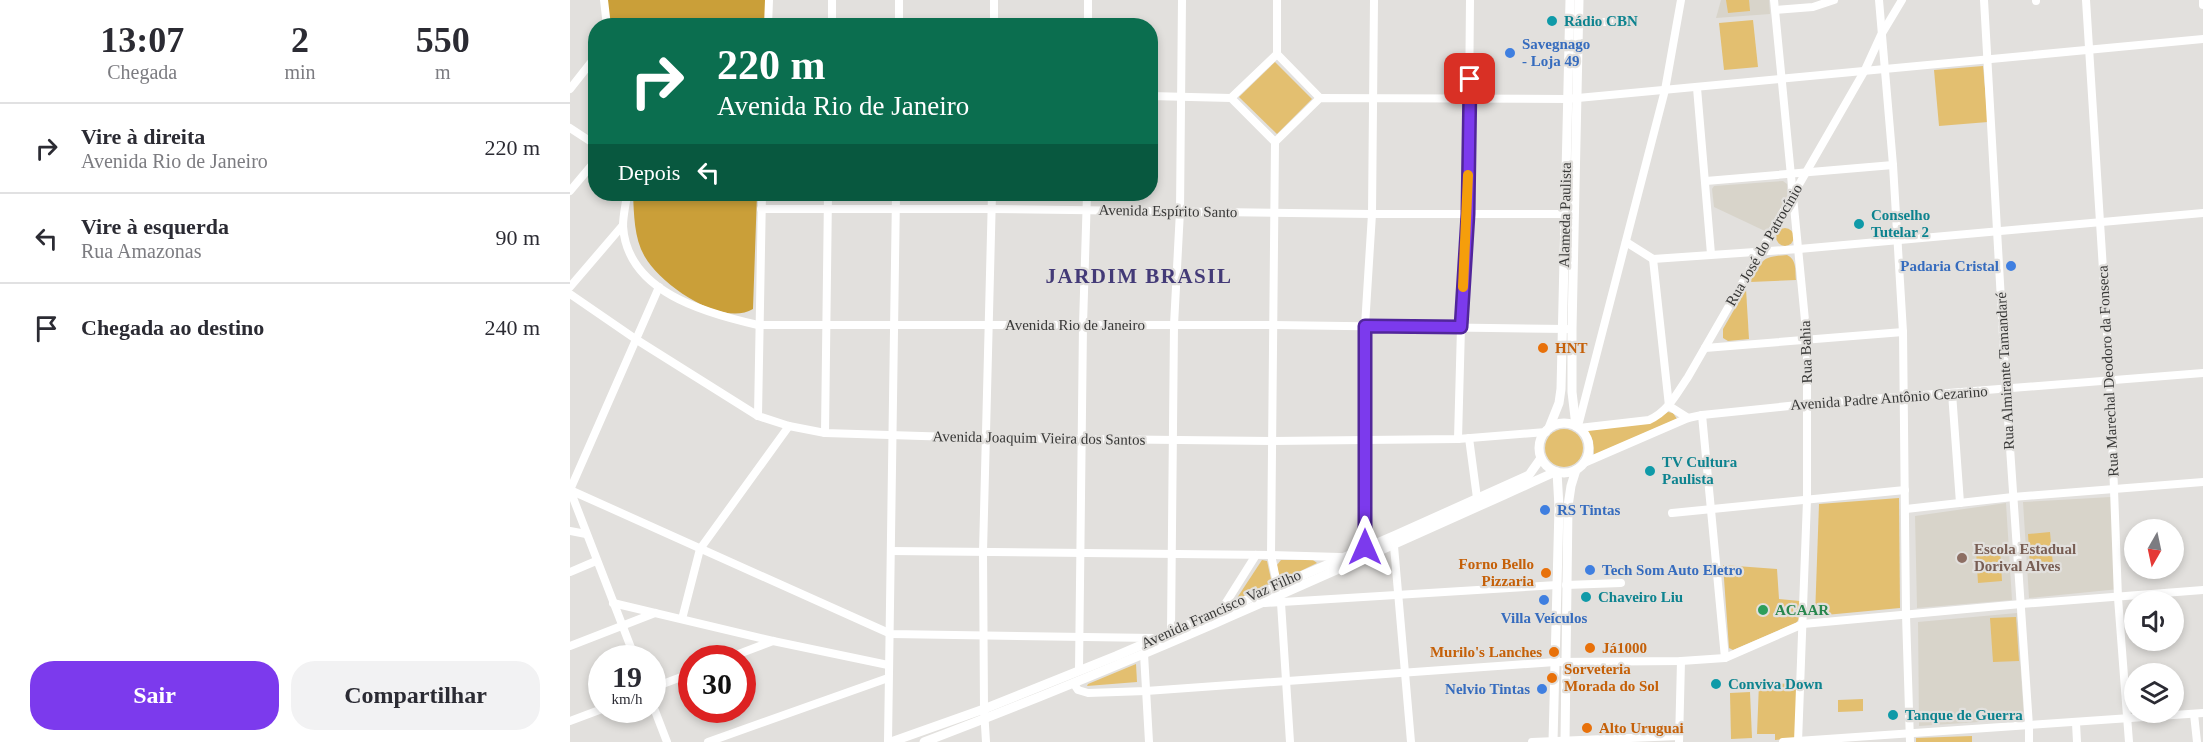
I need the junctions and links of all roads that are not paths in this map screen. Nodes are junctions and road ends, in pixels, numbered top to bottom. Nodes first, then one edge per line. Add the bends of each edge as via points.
1 (604, 0) edge
2 (769, 0) edge
3 (832, 0) edge
4 (899, 0) edge
5 (994, 0) edge
6 (1088, 0) edge
7 (1182, 0) edge
8 (1277, 0) edge
9 (1374, 0) edge
10 (1470, 0) edge
11 (1569, 0) edge
12 (1579, 0) edge
13 (1682, 0) edge
14 (1774, 0) edge
15 (1834, 0) edge
16 (1879, 0) edge
17 (1902, 0) edge
18 (1984, 0) edge
19 (2086, 0) edge
20 (2203, 0) edge
21 (2203, 5) edge
22 (1776, 10) junction
23 (606, 18) edge
24 (768, 18) edge
25 (832, 18) edge
26 (899, 18) edge
27 (994, 18) edge
28 (1088, 18) edge
29 (1578, 22) junction
30 (1633, 22) dead end
31 (1881, 35) junction
32 (2203, 39) edge
33 (2088, 49) junction
34 (1276, 54) junction
35 (1988, 58) junction
36 (588, 66) edge
37 (1884, 68) junction
38 (1865, 70) junction
39 (1783, 78) junction
40 (1697, 88) junction
41 (570, 90) edge
42 (1665, 90) junction
43 (1158, 96) edge
44 (1180, 97) junction
45 (1232, 98) junction
46 (1320, 98) junction
47 (1373, 98) junction
48 (1572, 98) junction
49 (1469, 99) junction
50 (570, 128) edge
51 (588, 140) edge
52 (1275, 142) junction
53 (1893, 165) junction
54 (588, 170) edge
55 (1805, 173) junction
56 (1791, 174) junction
57 (1706, 181) junction
58 (570, 191) edge
59 (1792, 196) junction
60 (626, 201) edge
61 (762, 201) edge
62 (828, 201) edge
63 (896, 201) edge
64 (992, 201) edge
65 (1087, 201) edge
66 (761, 209) junction
67 (827, 209) junction
68 (895, 209) junction
69 (992, 209) junction
70 (1088, 210) junction
71 (1180, 211) junction
72 (1274, 213) junction
73 (2203, 213) edge
74 (1372, 214) junction
75 (1468, 214) junction
76 (1570, 214) junction
77 (2099, 222) junction
78 (623, 225) junction
79 (1997, 231) junction
80 (1899, 239) junction
81 (1626, 242) junction
82 (1799, 249) junction
83 (1760, 252) junction
84 (1711, 254) junction
85 (1653, 259) junction
86 (570, 287) edge
87 (659, 287) junction
88 (570, 294) edge
89 (825, 323) junction
90 (892, 324) junction
91 (758, 325) junction
92 (987, 325) junction
93 (1083, 325) junction
94 (1174, 325) junction
95 (1273, 325) junction
96 (1365, 326) junction
97 (1461, 327) junction
98 (1567, 329) junction
99 (1903, 332) junction
100 (637, 340) junction
101 (1808, 341) junction
102 (1705, 348) junction
103 (2203, 373) edge
104 (2110, 381) junction
105 (2006, 389) junction
106 (1952, 393) junction
107 (1903, 397) junction
108 (1808, 404) junction
109 (1669, 406) junction
110 (1702, 415) junction
111 (758, 416) junction
112 (1688, 418) junction
113 (789, 426) junction
114 (1578, 427) junction
115 (1547, 430) junction
116 (825, 433) junction
117 (891, 436) junction
118 (986, 438) junction
119 (1469, 438) junction
120 (1082, 439) junction
121 (1458, 439) junction
122 (1366, 440) junction
123 (1172, 441) junction
124 (1272, 441) junction
125 (1541, 458) junction
126 (1584, 463) junction
127 (1576, 470) junction
128 (1556, 472) junction
129 (2203, 482) edge
130 (2114, 489) junction
131 (570, 490) edge
132 (1905, 490) junction
133 (2013, 497) junction
134 (1477, 498) junction
135 (1807, 500) junction
136 (1960, 503) junction
137 (1906, 508) junction
138 (1710, 509) junction
139 (1672, 513) dead end
140 (570, 531) edge
141 (586, 534) junction
142 (1394, 546) junction
143 (1365, 547) junction
144 (700, 549) junction
145 (891, 551) junction
146 (983, 552) junction
147 (1082, 554) junction
148 (1171, 555) junction
149 (1256, 555) junction
150 (1271, 555) junction
151 (1340, 557) junction
152 (596, 561) junction
153 (570, 572) edge
154 (1621, 583) dead end
155 (1561, 585) junction
156 (2203, 590) edge
157 (1279, 594) junction
158 (1398, 596) junction
159 (2118, 598) junction
160 (1292, 602) junction
161 (613, 603) junction
162 (2021, 604) junction
163 (1222, 609) junction
164 (1282, 612) junction
165 (657, 613) junction
166 (1906, 615) junction
167 (682, 618) junction
168 (1803, 624) junction
169 (622, 626) junction
170 (1171, 631) junction
171 (891, 634) junction
172 (984, 635) junction
173 (1079, 636) junction
174 (1155, 638) junction
175 (773, 641) junction
176 (630, 645) edge
177 (570, 646) edge
178 (756, 647) edge
179 (1144, 654) junction
180 (1725, 658) junction
181 (1681, 661) junction
182 (1555, 662) junction
183 (1566, 662) junction
184 (888, 665) junction
185 (1079, 670) junction
186 (1406, 672) junction
187 (888, 678) junction
188 (2124, 678) edge
189 (1288, 680) junction
190 (1074, 684) junction
191 (1146, 691) junction
192 (2203, 713) edge
193 (588, 714) edge
194 (984, 714) junction
195 (2194, 714) junction
196 (2184, 715) edge
197 (2124, 718) edge
198 (570, 721) edge
199 (660, 723) edge
200 (2076, 723) junction
201 (2127, 723) edge
202 (2029, 726) junction
203 (1910, 732) junction
204 (1679, 739) edge
205 (1553, 741) edge
206 (1565, 741) edge
207 (668, 742) edge
208 (708, 742) edge
209 (890, 742) edge
210 (924, 742) edge
211 (986, 742) edge
212 (1149, 742) edge
213 (1290, 742) edge
214 (1411, 742) edge
215 (1532, 742) edge
216 (1783, 742) edge
217 (1798, 742) edge
218 (1910, 742) edge
219 (2029, 742) edge
220 (2077, 742) edge
221 (2129, 742) edge
222 (2197, 742) edge

1 - 23 street
2 - 24 street
3 - 25 street
4 - 26 street
5 - 27 street
6 - 28 street
7 - 44 street
8 - 34 street
9 - 47 street
10 - 49 street
11 - 48 main road, Alameda Paulista
12 - 29 main road, Alameda Paulista
13 - 42 street
14 - 22 street, Rua Bahia
15 - 22 street via 1813,7
16 - 31 street
17 - 31 street, Rua José do Patrocínio
18 - 35 street, Rua Almirante Tamandaré
19 - 33 street, Rua Marechal Deodoro da Fonseca
20 - 21 street
22 - 39 street, Rua Bahia
29 - 30 street
29 - 48 main road, Alameda Paulista
31 - 37 street
31 - 38 street, Rua José do Patrocínio
32 - 33 street
33 - 35 street
33 - 77 street, Rua Marechal Deodoro da Fonseca
34 - 45 street
34 - 46 street
35 - 37 street
35 - 79 street, Rua Almirante Tamandaré
36 - 41 street
37 - 38 street
37 - 53 street
38 - 39 street
38 - 55 street, Rua José do Patrocínio
39 - 40 street
39 - 56 street, Rua Bahia
40 - 42 street
40 - 57 street
42 - 48 street
42 - 81 street
43 - 44 street
44 - 45 street
44 - 71 street
45 - 52 street
46 - 47 street
46 - 52 street
47 - 49 street
47 - 74 street
48 - 49 street
48 - 76 main road, Alameda Paulista
49 - 75 street
50 - 51 street
52 - 72 street
53 - 55 street
53 - 80 street
54 - 58 street
55 - 56 street
55 - 59 street, Rua José do Patrocínio
56 - 57 street
56 - 59 street, Rua Bahia
57 - 84 street
59 - 82 street, Rua Bahia
59 - 83 street, Rua José do Patrocínio
60 - 78 street
61 - 66 street
62 - 67 street
63 - 68 street
64 - 69 street
65 - 70 street
66 - 67 street, Avenida Espírito Santo
66 - 91 street
67 - 68 street, Avenida Espírito Santo
67 - 89 street
68 - 69 street, Avenida Espírito Santo
68 - 90 street
69 - 70 street, Avenida Espírito Santo
69 - 92 street
70 - 71 street, Avenida Espírito Santo
70 - 93 street
71 - 72 street, Avenida Espírito Santo
71 - 94 street
72 - 74 street, Avenida Espírito Santo
72 - 95 street
73 - 77 street
74 - 75 street, Avenida Espírito Santo
74 - 96 street
75 - 76 street, Avenida Espírito Santo
75 - 97 street
76 - 98 main road, Alameda Paulista
77 - 79 street
77 - 104 street, Rua Marechal Deodoro da Fonseca
78 - 86 street
78 - 87 street, Avenida Rio de Janeiro via 634,260 645,277
79 - 80 street
79 - 105 street, Rua Almirante Tamandaré
80 - 82 street
80 - 99 street
81 - 85 street
81 - 114 street
82 - 83 street
82 - 101 street, Rua Bahia
83 - 84 street
83 - 102 street, Rua José do Patrocínio
84 - 85 street
85 - 109 street
87 - 91 street, Avenida Rio de Janeiro via 684,301
87 - 100 street
88 - 100 street, Avenida Joaquim Vieira dos Santos
89 - 90 street, Avenida Rio de Janeiro
89 - 91 street, Avenida Rio de Janeiro
89 - 116 street
90 - 92 street, Avenida Rio de Janeiro
90 - 117 street
91 - 111 street
92 - 93 street, Avenida Rio de Janeiro
92 - 118 street
93 - 94 street, Avenida Rio de Janeiro
93 - 120 street
94 - 95 street, Avenida Rio de Janeiro
94 - 123 street
95 - 96 street, Avenida Rio de Janeiro
95 - 124 street
96 - 97 street, Avenida Rio de Janeiro
96 - 122 street
97 - 98 street, Avenida Rio de Janeiro
97 - 121 street
98 - 114 main road, Alameda Paulista
98 - 115 main road, Alameda Paulista via 1559,403
99 - 101 street
99 - 107 street
100 - 111 street, Avenida Joaquim Vieira dos Santos
100 - 131 street
101 - 102 street
101 - 108 street, Rua Bahia
102 - 109 street, Rua José do Patrocínio
103 - 104 street, Avenida Padre Antônio Cezarino
104 - 105 street, Avenida Padre Antônio Cezarino
104 - 130 street, Rua Marechal Deodoro da Fonseca
105 - 106 street, Avenida Padre Antônio Cezarino
105 - 133 street, Rua Almirante Tamandaré
106 - 107 street, Avenida Padre Antônio Cezarino
106 - 136 street
107 - 108 street, Avenida Padre Antônio Cezarino
107 - 132 street
108 - 110 street, Avenida Padre Antônio Cezarino
108 - 135 street, Rua Bahia
109 - 112 street
109 - 114 street, Rua José do Patrocínio via 1649,420
110 - 112 street, Avenida Padre Antônio Cezarino
110 - 138 street
111 - 113 street, Avenida Joaquim Vieira dos Santos
112 - 126 street, Avenida Padre Antônio Cezarino
113 - 116 street, Avenida Joaquim Vieira dos Santos
113 - 144 street
114 - 115 main road via 1562,423
114 - 126 main road via 1588,441
115 - 119 street, Avenida Joaquim Vieira dos Santos
115 - 125 main road via 1540,444
116 - 117 street, Avenida Joaquim Vieira dos Santos
117 - 118 street, Avenida Joaquim Vieira dos Santos
117 - 145 street
118 - 120 street, Avenida Joaquim Vieira dos Santos
118 - 146 street
119 - 121 street, Avenida Joaquim Vieira dos Santos
119 - 134 street
120 - 123 street, Avenida Joaquim Vieira dos Santos
120 - 147 street
121 - 122 street, Avenida Joaquim Vieira dos Santos
122 - 124 street, Avenida Joaquim Vieira dos Santos
122 - 143 street
123 - 124 street, Avenida Joaquim Vieira dos Santos
123 - 148 street
124 - 150 street
125 - 128 main road
125 - 134 main road, Avenida Francisco Vaz Filho via 1528,475
126 - 127 main road
127 - 128 main road
127 - 155 main road via 1568,506
128 - 142 main road, Avenida Francisco Vaz Filho
128 - 155 main road
129 - 130 street
130 - 133 street
130 - 159 street, Rua Marechal Deodoro da Fonseca
131 - 141 street
131 - 144 street
132 - 135 street
132 - 137 street
133 - 136 street
133 - 162 street, Rua Almirante Tamandaré
134 - 143 main road, Avenida Francisco Vaz Filho
135 - 138 street
135 - 168 street, Rua Bahia
136 - 137 street
137 - 166 street
138 - 139 street
138 - 180 street
140 - 141 street
141 - 152 street
142 - 157 main road, Avenida Francisco Vaz Filho
142 - 158 street
143 - 151 main road, Avenida Francisco Vaz Filho
144 - 167 street
144 - 171 street
145 - 146 street
145 - 171 street
146 - 147 street
146 - 172 street
147 - 148 street
147 - 173 street
148 - 149 street
148 - 170 street
149 - 150 street
149 - 163 street
150 - 151 street
150 - 157 street
151 - 157 main road, Avenida Francisco Vaz Filho
152 - 153 street
152 - 161 street
154 - 155 street
155 - 158 street
155 - 182 main road
155 - 183 main road
156 - 159 street
157 - 160 street
157 - 163 main road, Avenida Francisco Vaz Filho
157 - 164 street
157 - 179 main road, Avenida Francisco Vaz Filho
158 - 160 street
158 - 186 street
159 - 162 street
159 - 188 street, Rua Marechal Deodoro da Fonseca
160 - 164 street
161 - 165 street
161 - 169 street
162 - 166 street
162 - 202 street, Rua Almirante Tamandaré
163 - 170 main road, Avenida Francisco Vaz Filho
164 - 189 street
165 - 167 street
165 - 169 street
166 - 168 street
166 - 203 street
167 - 175 street
168 - 180 street
168 - 217 street, Rua Bahia
169 - 176 street
169 - 177 street
170 - 174 main road, Avenida Francisco Vaz Filho
171 - 172 street
171 - 184 street
172 - 173 street
172 - 194 street
173 - 174 street
173 - 185 street
174 - 185 main road, Avenida Francisco Vaz Filho
175 - 178 street
175 - 184 street
179 - 190 main road, Avenida Francisco Vaz Filho
179 - 191 street
180 - 181 street
181 - 183 street
181 - 204 street
182 - 183 street
182 - 186 street
182 - 205 main road
183 - 206 main road
184 - 187 street
185 - 194 main road, Avenida Francisco Vaz Filho
186 - 189 street
186 - 214 street
187 - 208 street
187 - 209 street
189 - 191 street
189 - 213 street
190 - 191 street via 1088,693
190 - 194 main road, Avenida Francisco Vaz Filho
191 - 212 street
192 - 195 street
193 - 198 street
194 - 209 main road, Avenida Francisco Vaz Filho
194 - 210 main road, Avenida Francisco Vaz Filho
194 - 211 street
195 - 196 street
195 - 222 street
197 - 200 street
199 - 207 street
200 - 202 street
200 - 220 street
201 - 221 street, Rua Marechal Deodoro da Fonseca
202 - 203 street
202 - 219 street, Rua Almirante Tamandaré
203 - 217 street
203 - 218 street
204 - 206 street
205 - 206 street
205 - 215 street
216 - 217 street

